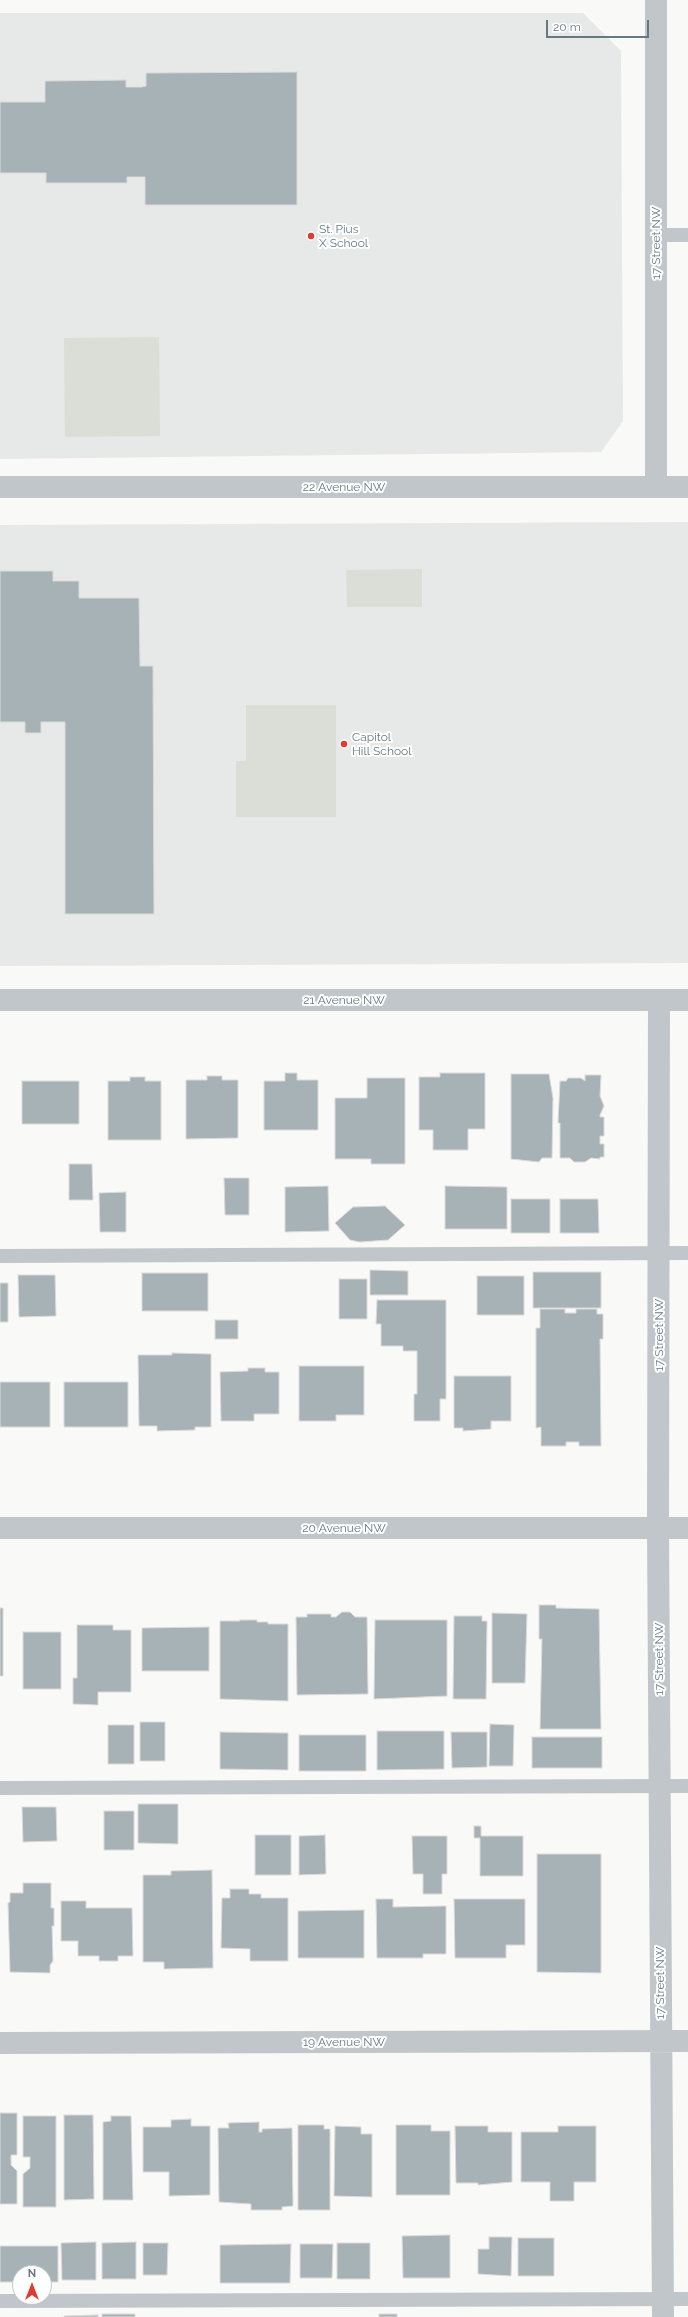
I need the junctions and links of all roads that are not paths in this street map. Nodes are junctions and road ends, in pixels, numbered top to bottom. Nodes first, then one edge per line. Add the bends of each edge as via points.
1 (656, 0) edge
2 (656, 235) junction
3 (688, 235) edge
4 (0, 487) edge
5 (656, 487) junction
6 (688, 487) edge
7 (0, 1000) edge
8 (659, 1000) junction
9 (688, 1000) edge
10 (660, 1253) junction
11 (688, 1253) edge
12 (0, 1256) edge
13 (0, 1528) edge
14 (658, 1528) junction
15 (688, 1528) edge
16 (659, 1786) junction
17 (688, 1786) edge
18 (0, 1788) edge
19 (660, 2041) junction
20 (688, 2041) edge
21 (0, 2043) edge
22 (688, 2299) edge
23 (0, 2301) edge
24 (663, 2308) edge

1 - 2 street, 17 Street NW
2 - 3 lane
2 - 5 street, 17 Street NW
4 - 5 street, 22 Avenue NW
5 - 6 street, 22 Avenue NW
7 - 8 street, 21 Avenue NW
8 - 9 street, 21 Avenue NW
8 - 10 street, 17 Street NW
10 - 11 lane
10 - 12 lane
10 - 14 street, 17 Street NW
13 - 14 street, 20 Avenue NW
14 - 15 street, 20 Avenue NW
14 - 16 street, 17 Street NW
16 - 17 lane
16 - 18 lane
16 - 19 street, 17 Street NW
19 - 20 street, 19 Avenue NW
19 - 21 street, 19 Avenue NW
19 - 24 street, 17 Street NW
22 - 24 lane
23 - 24 lane

